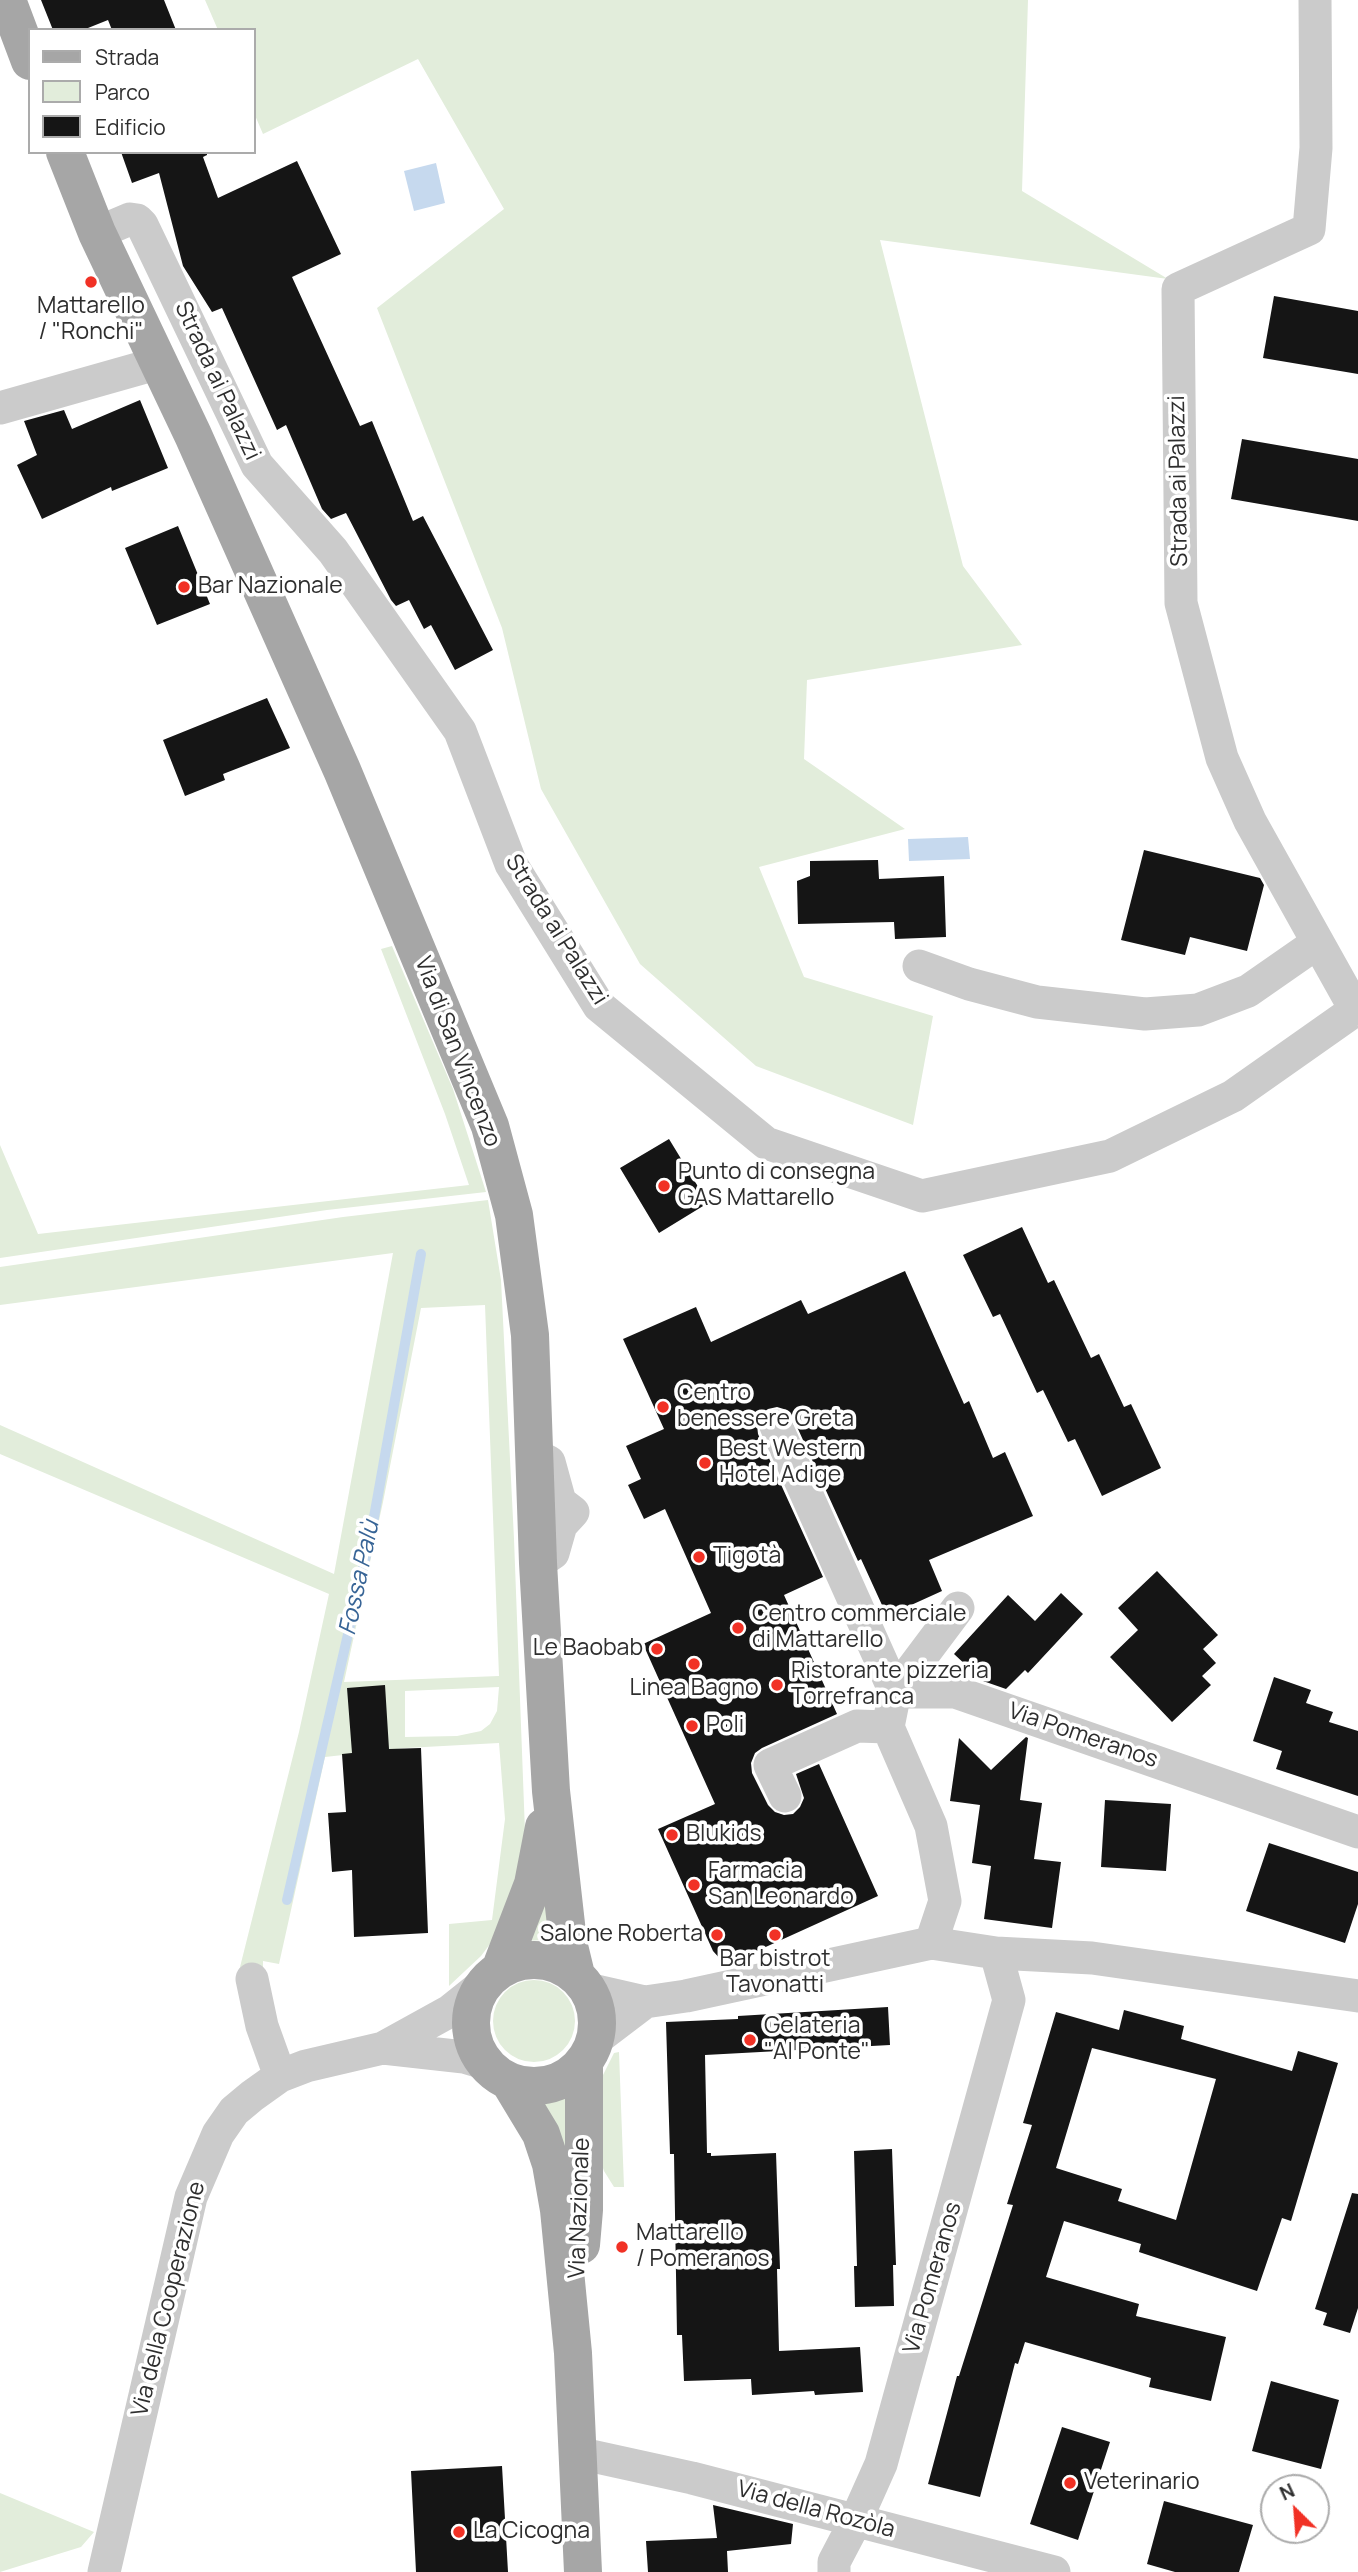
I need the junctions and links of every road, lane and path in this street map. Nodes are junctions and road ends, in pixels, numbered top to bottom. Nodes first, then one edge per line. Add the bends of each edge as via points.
1 (6, 0) edge
2 (1315, 0) edge
3 (28, 56) edge
4 (66, 154) edge
5 (97, 233) junction
6 (160, 266) junction
7 (119, 284) junction
8 (159, 363) junction
9 (0, 408) edge
10 (1317, 943) junction
11 (919, 965) dead end
12 (1357, 1009) edge
13 (776, 1426) dead end
14 (958, 1608) dead end
15 (895, 1692) junction
16 (873, 1727) junction
17 (551, 1791) junction
18 (785, 1796) dead end
19 (1358, 1832) edge
20 (931, 1943) junction
21 (996, 1952) junction
22 (492, 1976) junction
23 (252, 1979) dead end
24 (582, 1982) junction
25 (1358, 1996) edge
26 (645, 2002) junction
27 (383, 2048) junction
28 (590, 2051) junction
29 (496, 2072) junction
30 (280, 2076) junction
31 (573, 2353) junction
32 (578, 2453) junction
33 (856, 2520) junction
34 (104, 2572) edge
35 (583, 2572) edge
36 (834, 2572) edge
37 (1054, 2572) edge

1 - 3 main road
2 - 10 street, Strada ai Palazzi via 1317,148 1309,229 1178,289 1178,302 1181,603 1222,758 1250,821
4 - 5 main road, Via di San Vincenzo
5 - 6 street, Strada ai Palazzi via 137,220
5 - 7 main road, Via di San Vincenzo
6 - 7 street
6 - 12 street, Strada ai Palazzi via 257,465 333,551 460,731 510,864 599,1006 766,1143 922,1196 1110,1156 1233,1096
7 - 8 main road, Via di San Vincenzo
8 - 9 street
8 - 17 main road, Via di San Vincenzo via 342,770 490,1126 514,1215 530,1335
10 - 11 street via 1248,991 1198,1010 1145,1014 1037,1002
10 - 12 street, Strada ai Palazzi
13 - 15 street
14 - 15 street
15 - 16 street
15 - 19 street, Via Pomeranos via 955,1692
16 - 18 street via 770,1765
16 - 20 street via 931,1826 945,1901
17 - 22 main road, Via di San Vincenzo via 533,1884
17 - 24 main road, Via di San Vincenzo via 568,1942
20 - 21 street
20 - 26 street
21 - 25 street via 1092,1958
21 - 33 street, Via Pomeranos via 1009,2000 999,2045 881,2464
22 - 24 main road via 518,1962 539,1960 558,1964
22 - 27 street, Via della Cooperazione via 450,2011
22 - 29 main road, Via Nazionale via 474,2001 471,2023 474,2044
23 - 30 street
24 - 26 street
24 - 28 main road, Via Nazionale via 595,2005 598,2022
26 - 28 street
27 - 29 street, Via della Cooperazione via 464,2057
27 - 30 street, Via della Cooperazione
28 - 29 main road via 568,2076 550,2085 529,2086
28 - 31 main road, Via Nazionale
29 - 31 main road, Via Nazionale via 541,2134 551,2164
30 - 34 street, Via della Cooperazione via 234,2111 204,2163 191,2197
31 - 32 main road, Via Nazionale
32 - 33 street, Via della Rozòla
32 - 35 main road, Via Nazionale
33 - 36 street, Via Pomeranos via 834,2562
33 - 37 street, Via della Rozòla

